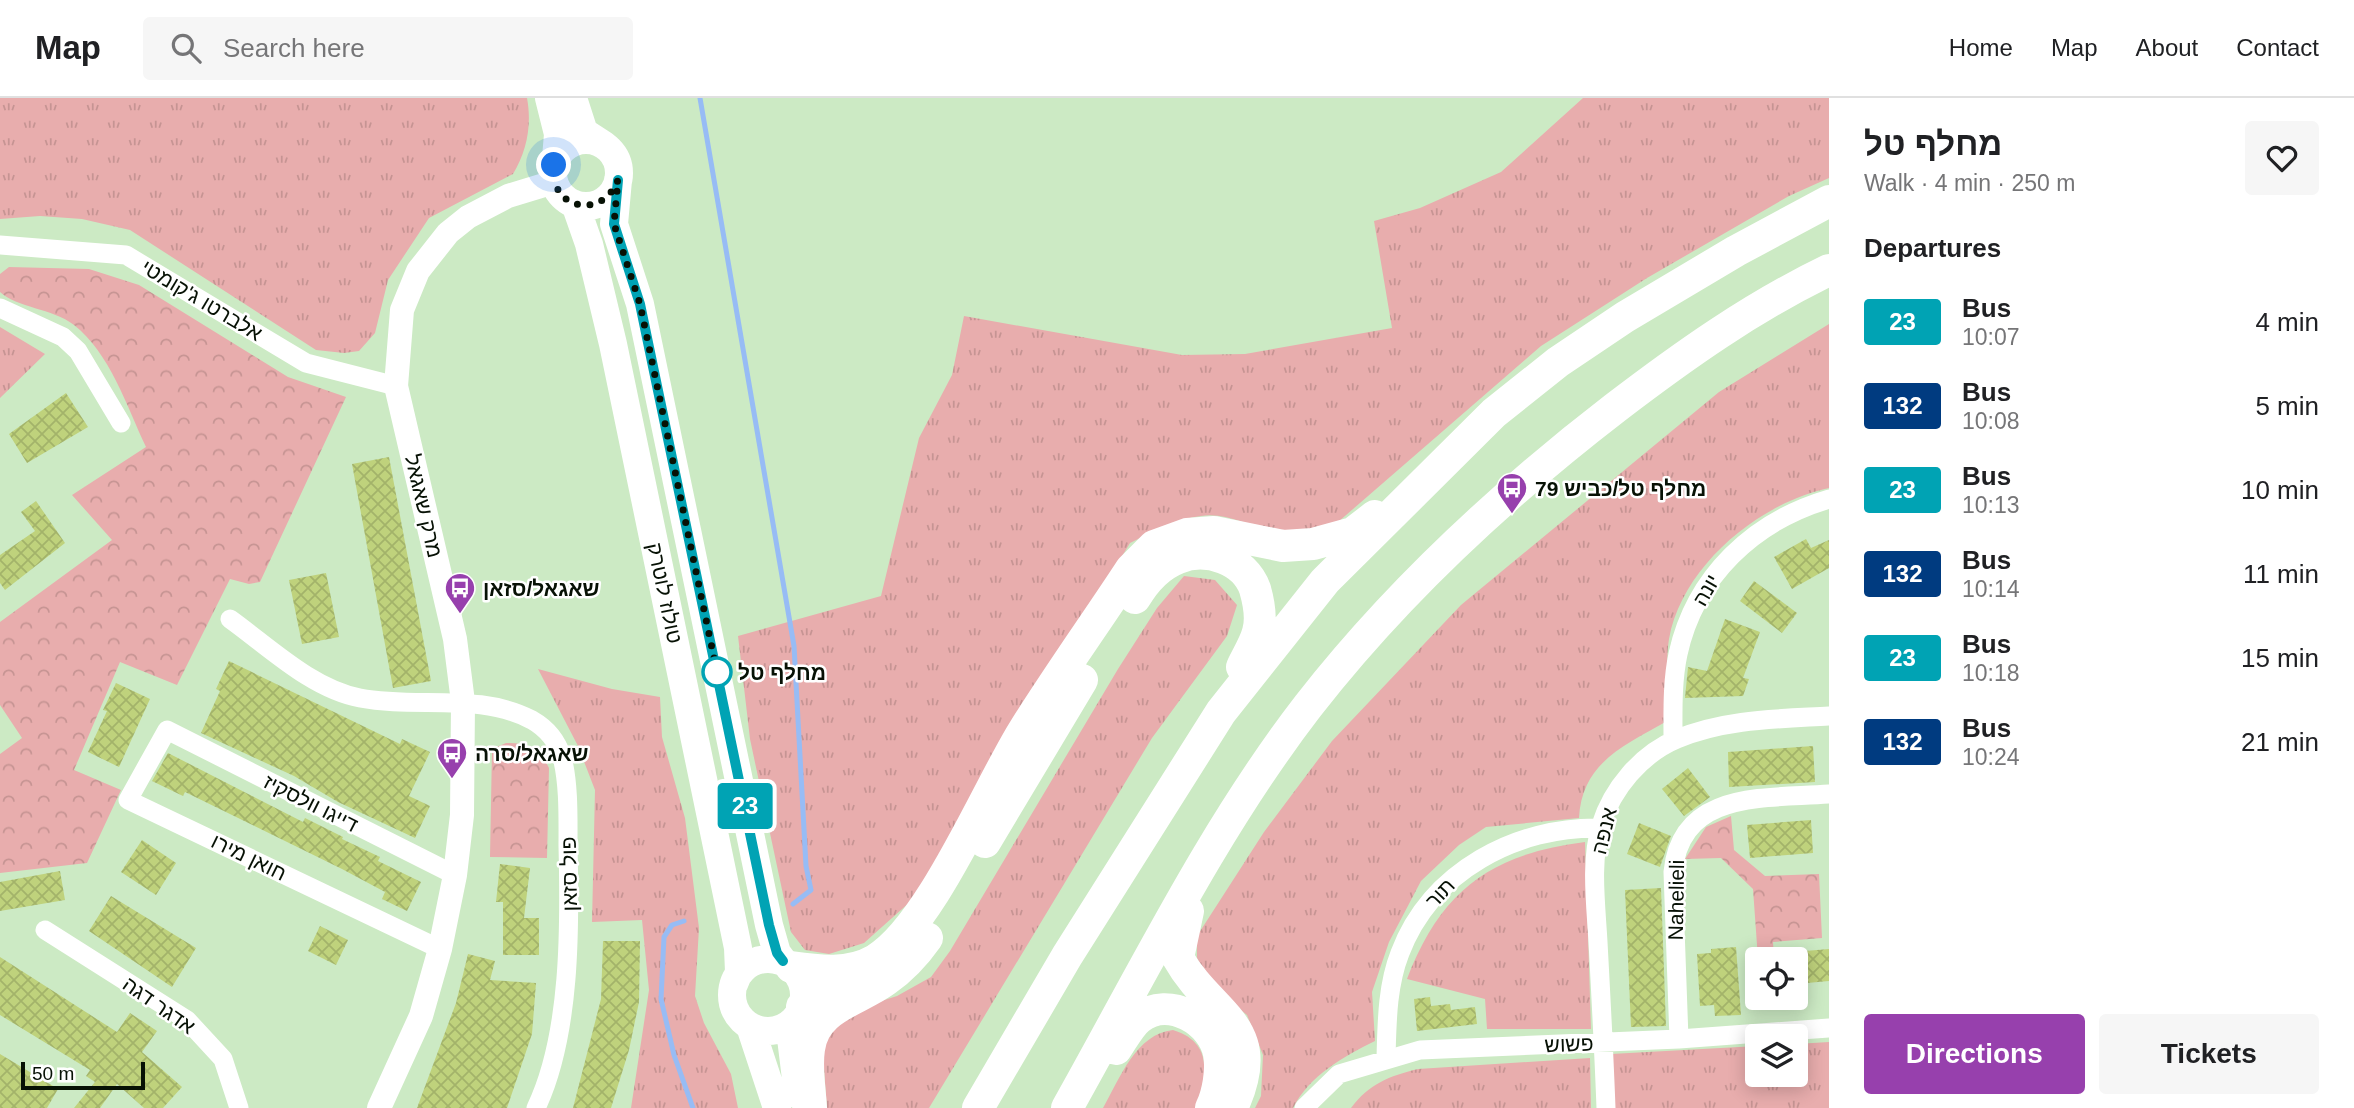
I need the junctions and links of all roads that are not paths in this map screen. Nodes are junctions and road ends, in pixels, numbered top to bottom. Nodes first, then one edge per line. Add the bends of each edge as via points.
1 (549, 98) edge
2 (573, 98) edge
3 (606, 146) junction
4 (555, 170) junction
5 (618, 180) junction
6 (1829, 201) edge
7 (575, 204) junction
8 (0, 245) edge
9 (1829, 270) edge
10 (0, 308) edge
11 (396, 386) junction
12 (121, 423) dead end
13 (1453, 453) junction
14 (1829, 499) edge
15 (230, 619) dead end
16 (463, 702) junction
17 (1221, 712) junction
18 (1829, 716) edge
19 (167, 730) joint
20 (1673, 740) junction
21 (1829, 794) edge
22 (1601, 828) junction
23 (455, 875) junction
24 (1197, 877) junction
25 (45, 930) dead end
26 (927, 938) junction
27 (440, 949) junction
28 (787, 964) junction
29 (734, 984) junction
30 (799, 1012) junction
31 (750, 1026) junction
32 (1829, 1028) edge
33 (1679, 1039) junction
34 (1604, 1042) junction
35 (1386, 1058) junction
36 (239, 1108) edge
37 (379, 1108) edge
38 (536, 1108) edge
39 (777, 1108) edge
40 (801, 1108) edge
41 (811, 1108) edge
42 (978, 1108) edge
43 (1067, 1108) edge
44 (1077, 1108) edge
45 (1211, 1108) edge
46 (1232, 1108) edge
47 (1304, 1108) edge
48 (1606, 1108) edge

1 - 4 main road via 558,134
2 - 3 main road via 584,131
3 - 4 main road via 579,140 562,150
3 - 5 main road via 617,162
4 - 7 main road via 558,192
4 - 11 street, מרק שאגאל via 468,217 439,244 407,292
5 - 7 main road via 614,191 597,204
5 - 28 main road, טולוז לוטרק via 614,224 640,304 769,925 777,953
6 - 13 highway via 1725,258 1581,347 1494,412
7 - 29 main road, טולוז לוטרק via 613,344 738,948 739,972
8 - 11 street, אלברטו ג'קומטי via 126,255 306,363
9 - 24 highway via 1718,331 1510,491 1377,625 1308,706
10 - 12 street via 63,337 78,351
11 - 16 street, מרק שאגאל via 455,639
13 - 17 highway via 1325,582
13 - 28 highway via 1353,533 1313,544 1283,546 1214,532 1186,534 1154,546 1131,569 1022,733 923,909 902,936 874,960 832,972
14 - 20 street, יונה via 1763,529 1710,578 1678,654
15 - 16 street, פול סזאן via 326,688 386,702
16 - 23 street, מרק שאגאל via 462,815
16 - 38 street, פול סזאן via 516,713 535,722 552,736 562,757 570,918 561,1019
17 - 26 highway via 1258,631 1260,604 1251,578 1230,559 1206,554 1180,557 1143,583
17 - 42 highway via 1067,956
18 - 20 street, אנפה via 1731,723
19 - 23 street, דייגו וולסקיז
19 - 27 street, חואן מירו via 128,800
20 - 22 street, אנפה via 1631,774 1615,794
21 - 33 street, Nahelieli via 1723,804 1699,818 1682,838 1673,872
22 - 34 street, אנפה via 1595,885
22 - 35 street, תור via 1548,831 1515,842 1474,863 1431,900 1400,952 1392,981
23 - 27 street, מרק שאגאל
24 - 43 highway
24 - 46 highway via 1178,958 1189,976 1224,1010 1241,1039 1244,1074
25 - 36 street, אדגר דגה via 187,1020 223,1059
26 - 30 highway via 899,963 835,986
26 - 41 highway via 913,958 885,981 820,1022 809,1047
27 - 37 street, מרק שאגאל via 421,1016
28 - 29 main road via 771,958 748,964
28 - 30 main road via 803,985
29 - 31 main road via 734,1008
30 - 31 main road via 779,1029
30 - 40 main road via 791,1038
31 - 39 main road
32 - 33 street, פשוש
33 - 34 street, פשוש
34 - 35 street, פשוש via 1430,1049
34 - 48 street, אנפה
35 - 47 street, פשוש via 1339,1074
44 - 45 highway via 1139,1018 1154,1011 1175,1010 1196,1018 1219,1054

